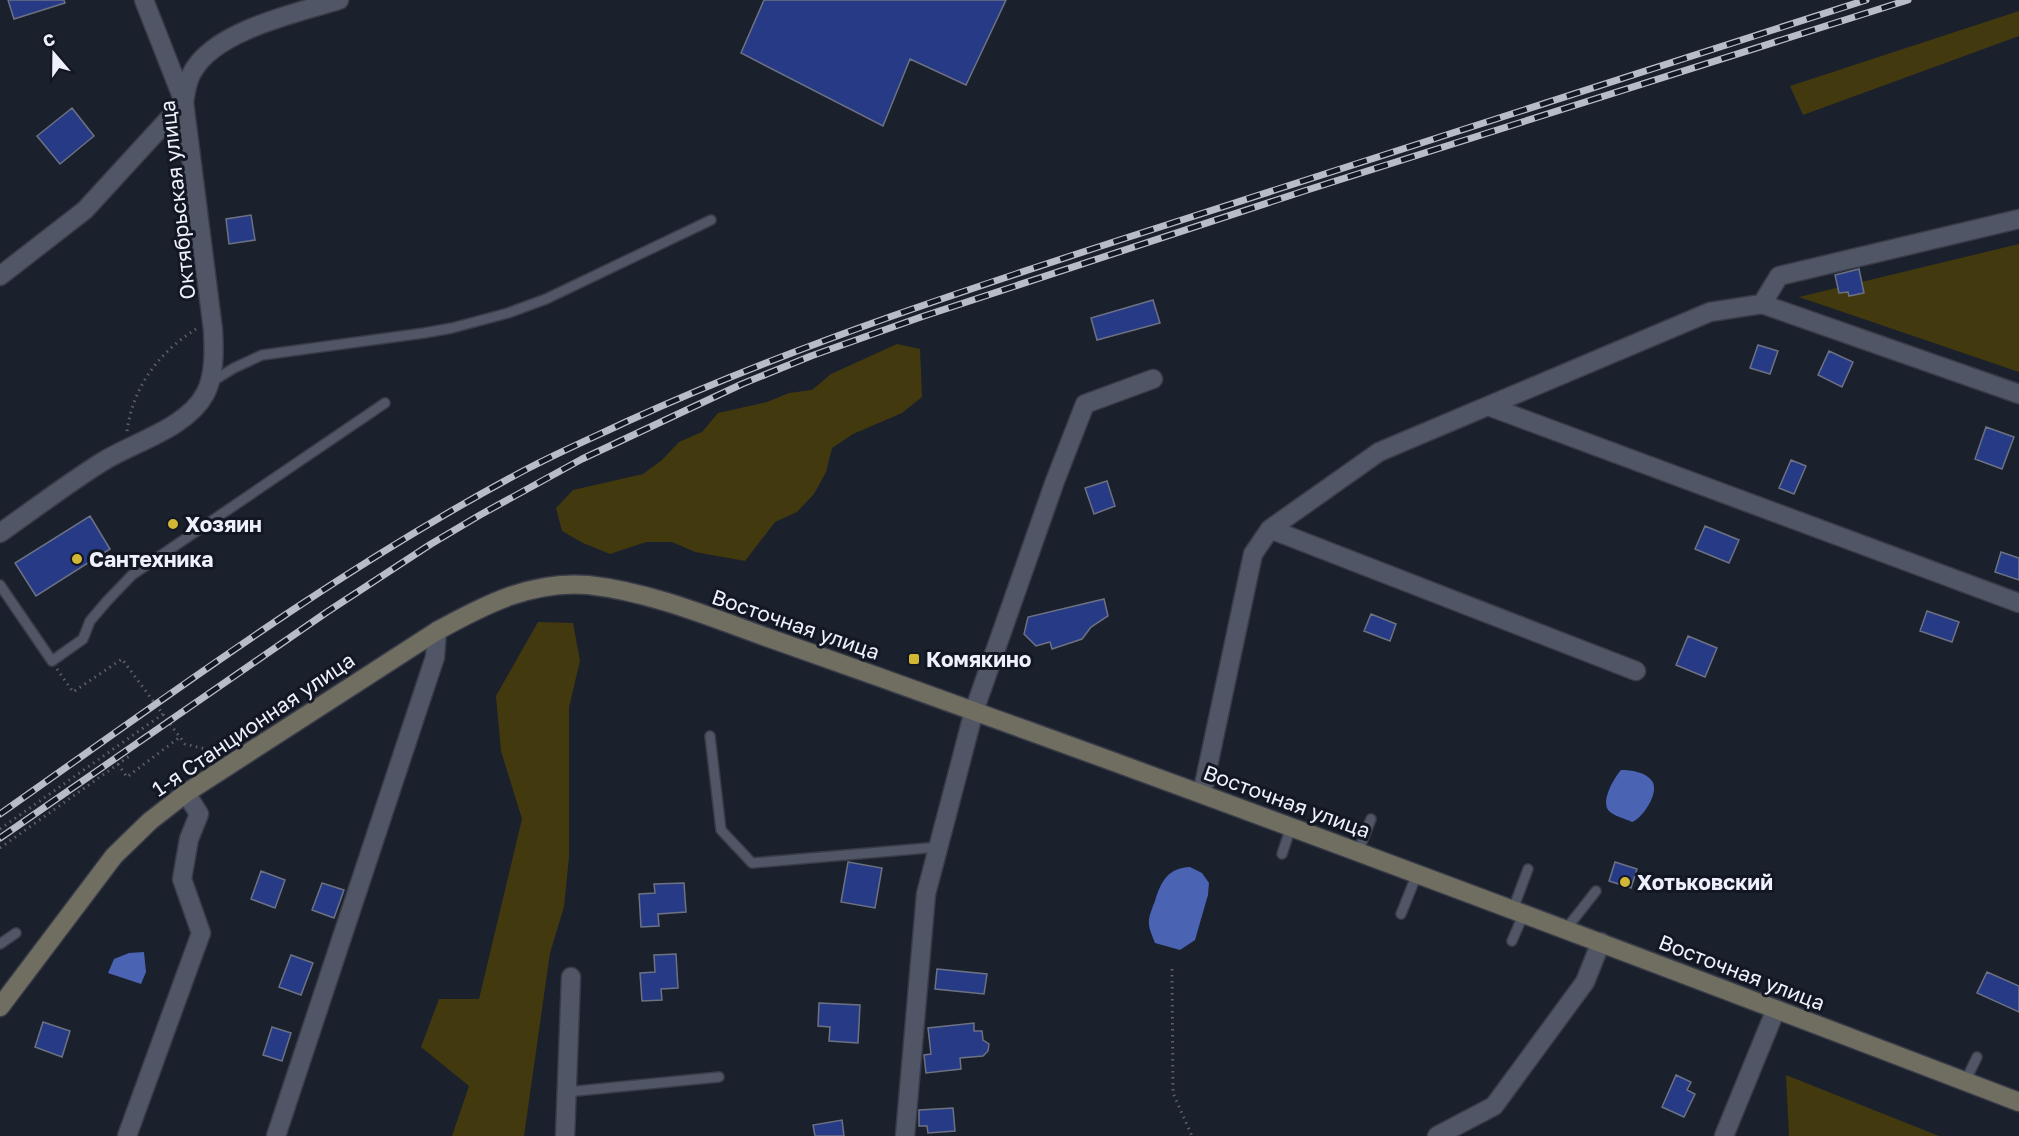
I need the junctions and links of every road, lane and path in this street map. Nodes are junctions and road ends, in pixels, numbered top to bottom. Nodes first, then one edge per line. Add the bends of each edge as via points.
1 (144, 0) edge
2 (339, 0) edge
3 (184, 102) junction
4 (2019, 219) edge
5 (711, 220) dead end
6 (0, 276) edge
7 (1762, 304) junction
8 (213, 318) junction
9 (1153, 379) dead end
10 (209, 383) junction
11 (2019, 394) edge
12 (385, 403) dead end
13 (1488, 406) junction
14 (124, 450) junction
15 (1270, 529) junction
16 (0, 533) edge
17 (0, 585) edge
18 (529, 589) joint
19 (2019, 603) edge
20 (437, 631) junction
21 (52, 661) junction
22 (1636, 671) dead end
23 (975, 711) junction
24 (163, 714) junction
25 (710, 736) dead end
26 (180, 737) junction
27 (131, 755) dead end
28 (229, 763) junction
29 (118, 764) junction
30 (186, 793) junction
31 (1202, 794) junction
32 (1371, 819) dead end
33 (1291, 827) junction
34 (0, 829) edge
35 (939, 847) junction
36 (0, 848) edge
37 (1358, 852) junction
38 (1282, 854) dead end
39 (1528, 870) dead end
40 (1417, 874) junction
41 (1596, 891) dead end
42 (1518, 911) junction
43 (1401, 914) dead end
44 (1566, 929) junction
45 (16, 933) dead end
46 (1512, 941) dead end
47 (1601, 942) junction
48 (0, 944) edge
49 (1172, 969) dead end
50 (572, 977) dead end
51 (0, 1007) edge
52 (1776, 1009) junction
53 (1977, 1057) dead end
54 (719, 1077) dead end
55 (1965, 1082) junction
56 (566, 1092) junction
57 (2019, 1102) edge
58 (127, 1136) edge
59 (276, 1136) edge
60 (565, 1136) edge
61 (905, 1136) edge
62 (1192, 1136) edge
63 (1437, 1136) edge
64 (1724, 1136) edge

1 - 3 street
2 - 3 street, Октябрьская улица via 263,23 215,47 192,71
3 - 6 street via 85,210
3 - 8 street, Октябрьская улица
4 - 7 street via 1779,276
5 - 10 lane via 546,299 508,313 424,333 262,355
7 - 11 street
7 - 13 street via 1710,312
8 - 10 street, Октябрьская улица
8 - 14 path via 159,358 129,411
9 - 23 street via 1085,404
10 - 14 street via 198,405 182,418
12 - 21 lane via 132,575 90,621 83,639
13 - 15 street via 1379,452
13 - 19 street
14 - 16 street
15 - 22 street
15 - 31 street via 1253,554
17 - 21 lane
18 - 20 main road, 1-я Станционная улица via 493,602
18 - 23 main road, Восточная улица via 557,584 587,585 661,600
20 - 28 main road, 1-я Станционная улица
20 - 59 street via 435,657
21 - 24 path via 73,692 123,659
23 - 31 main road, Восточная улица
23 - 35 street
24 - 26 path
24 - 34 path
25 - 35 lane via 721,830 752,862
26 - 28 path via 185,744 222,753
26 - 29 path via 127,777
27 - 29 path
28 - 30 main road, 1-я Станционная улица
29 - 36 path
30 - 51 main road, 1-я Станционная улица via 114,856
30 - 58 street via 199,813 189,839 183,879 201,933
31 - 33 main road, Восточная улица
32 - 37 lane
33 - 37 main road, Восточная улица
33 - 38 lane
35 - 61 street via 926,894
37 - 40 main road, Восточная улица
39 - 42 lane
40 - 42 main road, Восточная улица
40 - 43 lane
41 - 44 lane
42 - 44 main road, Восточная улица
42 - 46 lane
44 - 47 main road, Восточная улица
45 - 48 lane
47 - 52 main road, Восточная улица
47 - 63 street via 1585,982 1494,1106
49 - 62 path via 1173,1093
50 - 56 street
52 - 55 main road, Восточная улица
52 - 64 street
53 - 55 lane
54 - 56 lane
55 - 57 main road, Восточная улица
56 - 60 street

